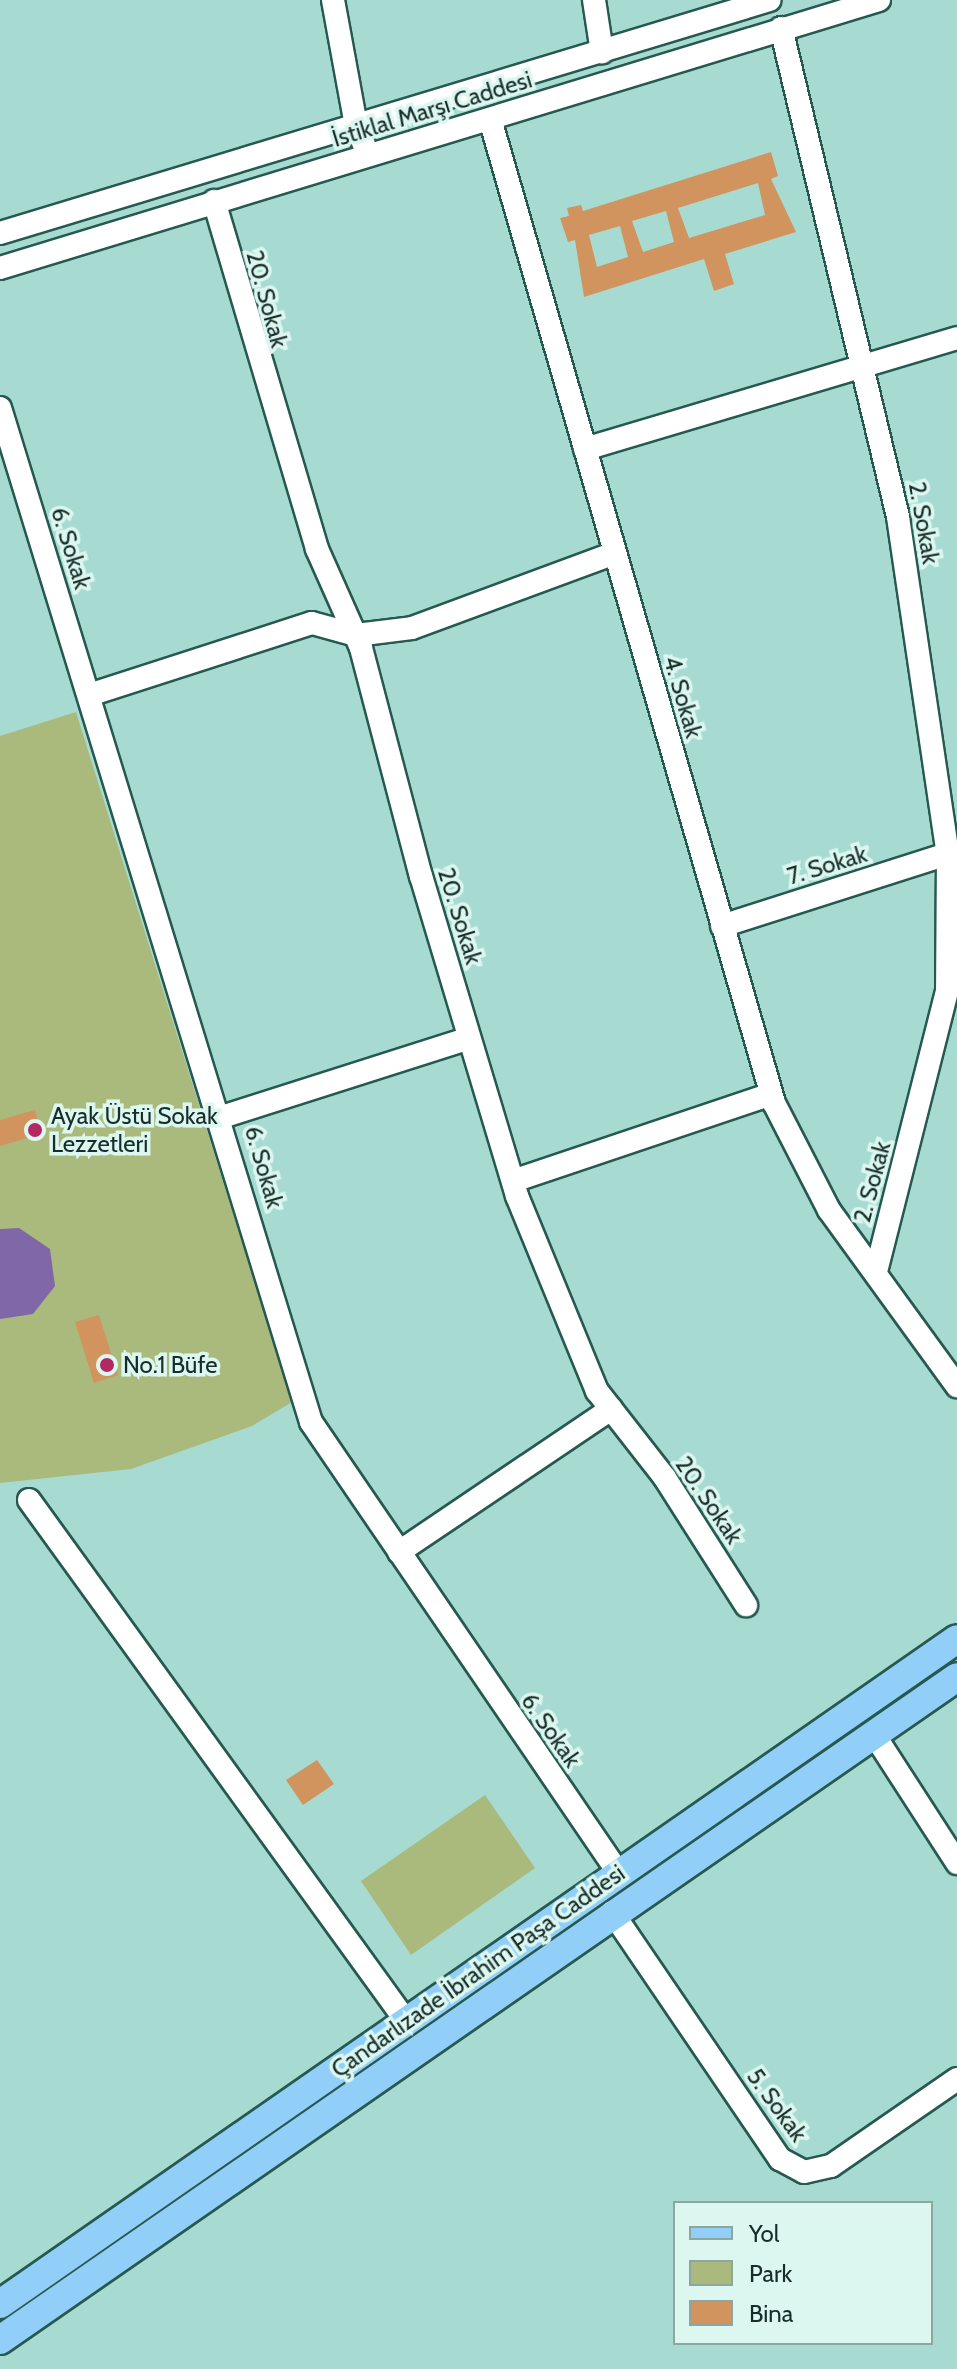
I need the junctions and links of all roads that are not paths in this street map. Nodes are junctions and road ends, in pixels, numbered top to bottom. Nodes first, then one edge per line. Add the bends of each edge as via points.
1 (333, 0) edge
2 (594, 0) edge
3 (770, 0) edge
4 (879, 0) edge
5 (781, 28) junction
6 (602, 52) junction
7 (490, 119) junction
8 (356, 125) junction
9 (368, 155) junction
10 (214, 201) junction
11 (0, 233) edge
12 (0, 268) edge
13 (957, 338) edge
14 (865, 369) junction
15 (0, 408) edge
16 (585, 449) junction
17 (615, 553) junction
18 (356, 635) junction
19 (89, 695) junction
20 (948, 854) junction
21 (722, 926) junction
22 (954, 965) edge
23 (469, 1038) junction
24 (771, 1094) junction
25 (222, 1117) junction
26 (513, 1181) junction
27 (877, 1267) junction
28 (957, 1386) edge
29 (611, 1409) junction
30 (29, 1500) dead end
31 (399, 1552) junction
32 (746, 1605) dead end
33 (957, 1639) edge
34 (957, 1677) edge
35 (873, 1733) junction
36 (957, 1863) edge
37 (618, 1872) junction
38 (612, 1912) junction
39 (406, 2021) junction
40 (957, 2079) edge
41 (0, 2304) edge
42 (0, 2340) edge

1 - 8 street
2 - 6 street
3 - 6 street, İstiklal Marşı Caddesi
4 - 5 street, İstiklal Marşı Caddesi
5 - 7 street, İstiklal Marşı Caddesi
5 - 14 street, 2. Sokak
6 - 8 street, İstiklal Marşı Caddesi
7 - 9 street, İstiklal Marşı Caddesi
7 - 16 street, 4. Sokak
8 - 9 street
8 - 11 street, İstiklal Marşı Caddesi
9 - 10 street, İstiklal Marşı Caddesi
10 - 12 street, İstiklal Marşı Caddesi
10 - 18 street, 20. Sokak via 308,520
13 - 14 street
14 - 16 street
14 - 20 street, 2. Sokak via 898,517
15 - 19 street, 6. Sokak
16 - 17 street, 4. Sokak
17 - 18 street via 412,628
17 - 21 street, 4. Sokak
18 - 19 street via 312,623
18 - 23 street, 20. Sokak
19 - 25 street, 6. Sokak
20 - 21 street, 7. Sokak
20 - 22 street, 2. Sokak
21 - 24 street, 4. Sokak
22 - 27 street, 2. Sokak
23 - 25 street
23 - 26 street, 20. Sokak
24 - 26 street
24 - 27 street, 4. Sokak via 829,1210
25 - 31 street, 6. Sokak via 311,1422
26 - 29 street, 20. Sokak via 597,1391
27 - 28 street, 4. Sokak via 894,1306
29 - 31 street
29 - 32 street, 20. Sokak via 665,1478
30 - 39 street
31 - 37 street, 6. Sokak
33 - 37 main road, Çandarlızade İbrahim Paşa Caddesi
34 - 35 main road, Çandarlızade İbrahim Paşa Caddesi
35 - 36 street
35 - 38 main road, Çandarlızade İbrahim Paşa Caddesi
37 - 39 main road, Çandarlızade İbrahim Paşa Caddesi
38 - 40 street, 5. Sokak via 780,2159 804,2172 831,2166
38 - 42 main road, Çandarlızade İbrahim Paşa Caddesi
39 - 41 main road, Çandarlızade İbrahim Paşa Caddesi

